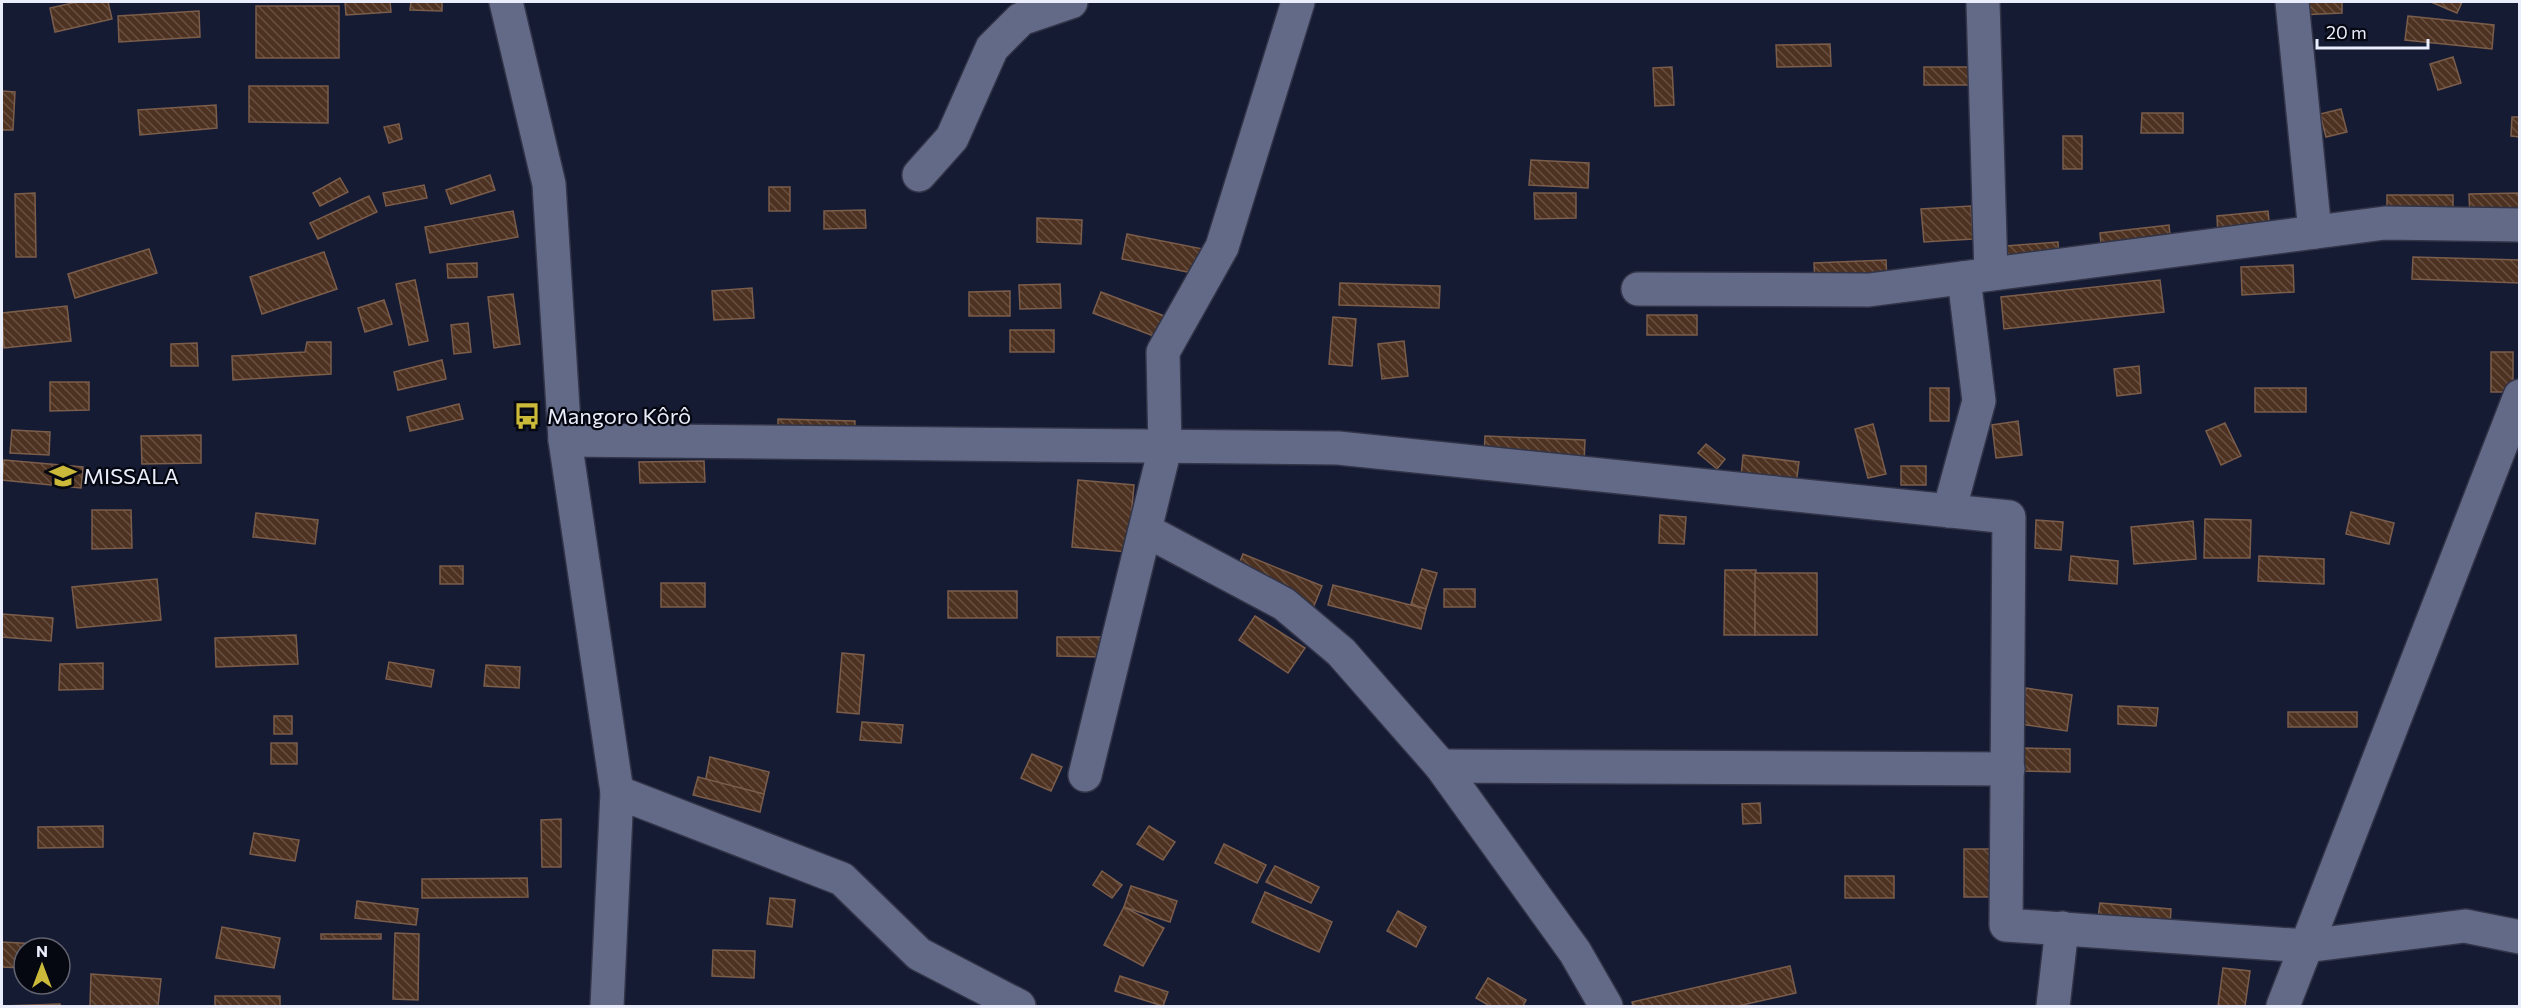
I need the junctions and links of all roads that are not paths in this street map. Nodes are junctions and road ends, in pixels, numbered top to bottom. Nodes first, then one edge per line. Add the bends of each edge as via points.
1 (506, 2) edge
2 (1071, 2) edge
3 (1298, 2) edge
4 (1983, 2) edge
5 (2292, 2) edge
6 (919, 175) dead end
7 (2520, 225) edge
8 (2315, 232) junction
9 (1978, 276) junction
10 (1638, 289) dead end
11 (2520, 396) edge
12 (564, 440) junction
13 (1165, 448) junction
14 (1949, 511) junction
15 (1145, 530) junction
16 (1441, 766) junction
17 (2008, 769) junction
18 (1085, 775) dead end
19 (617, 792) junction
20 (2062, 928) junction
21 (2520, 937) edge
22 (2306, 946) junction
23 (1013, 1005) edge
24 (607, 1006) edge
25 (1606, 1006) edge
26 (2053, 1006) edge
27 (2283, 1006) edge

1 - 12 street via 549,184
2 - 6 street via 1021,19 992,48 952,138
3 - 13 street via 1222,247 1163,352
4 - 9 street
5 - 8 street
7 - 8 street via 2385,223
8 - 9 street
9 - 10 street via 1869,290
9 - 14 street via 1979,401
11 - 22 street
12 - 13 street
12 - 19 street
13 - 14 street via 1338,448
13 - 15 street
14 - 17 street via 2009,517
15 - 16 street via 1284,603 1341,652
15 - 18 street
16 - 17 street
16 - 25 street via 1575,952
17 - 20 street via 2006,925
19 - 23 street via 842,879 919,954
19 - 24 street
20 - 22 street
20 - 26 street
21 - 22 street via 2465,926
22 - 27 street

